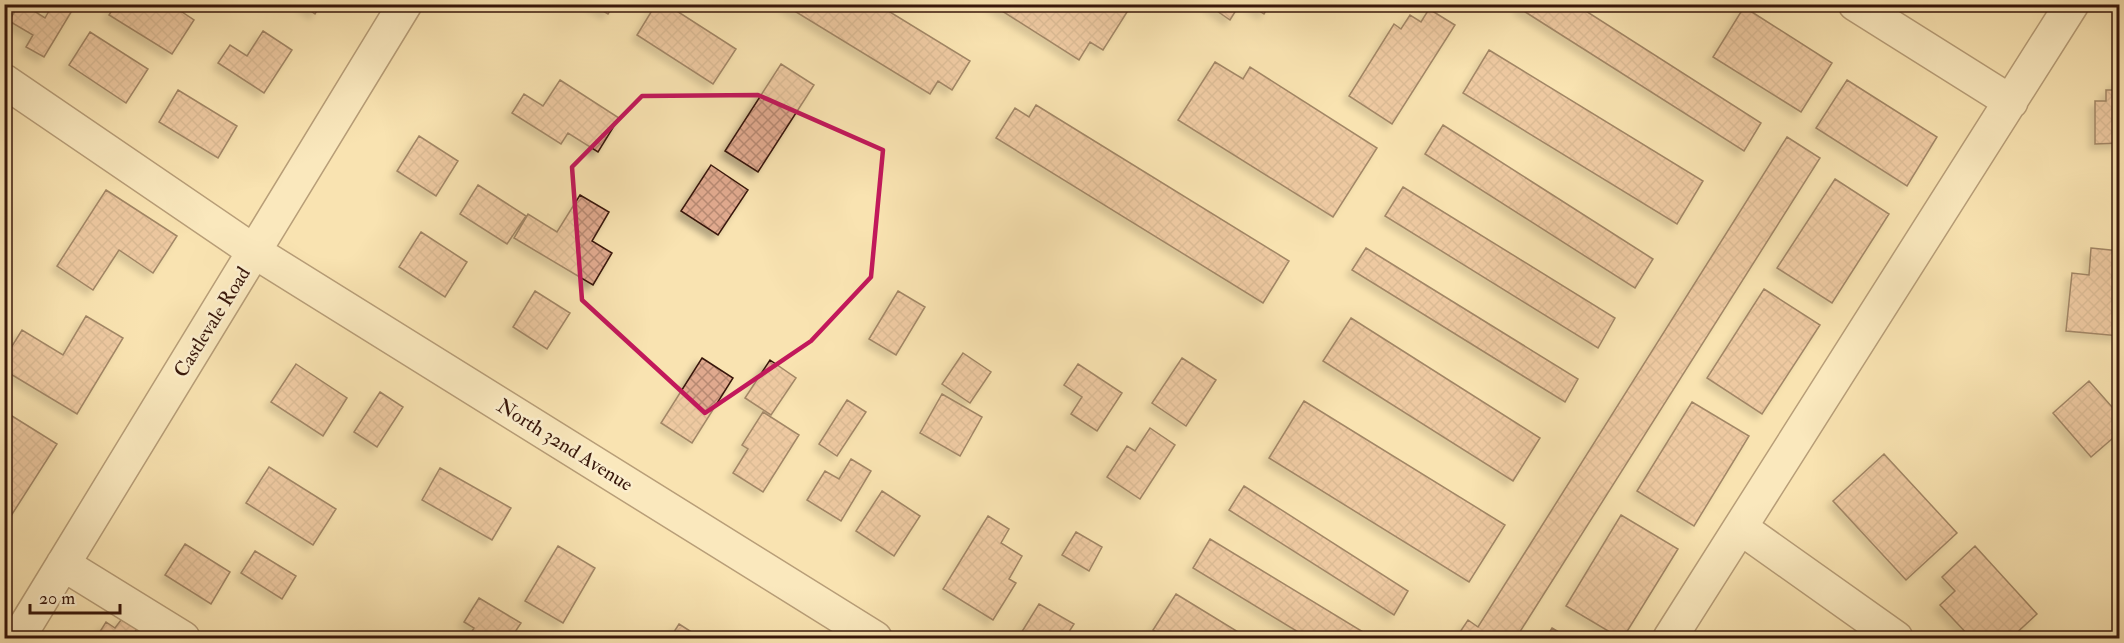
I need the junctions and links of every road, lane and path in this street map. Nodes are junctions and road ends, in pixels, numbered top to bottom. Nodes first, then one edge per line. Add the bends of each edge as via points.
1 (405, 4) edge
2 (1855, 4) edge
3 (2072, 4) edge
4 (4, 81) edge
5 (2011, 102) junction
6 (255, 252) junction
7 (1741, 528) junction
8 (63, 564) junction
9 (18, 639) edge
10 (183, 639) edge
11 (875, 639) edge
12 (1670, 639) edge
13 (1896, 639) edge

1 - 6 street, Castlevale Road
2 - 5 street
3 - 5 street
4 - 6 street, North 32nd Avenue
5 - 7 street
6 - 8 street, Castlevale Road
6 - 11 street, North 32nd Avenue
7 - 12 street
7 - 13 street
8 - 9 street, Castlevale Road
8 - 10 street

